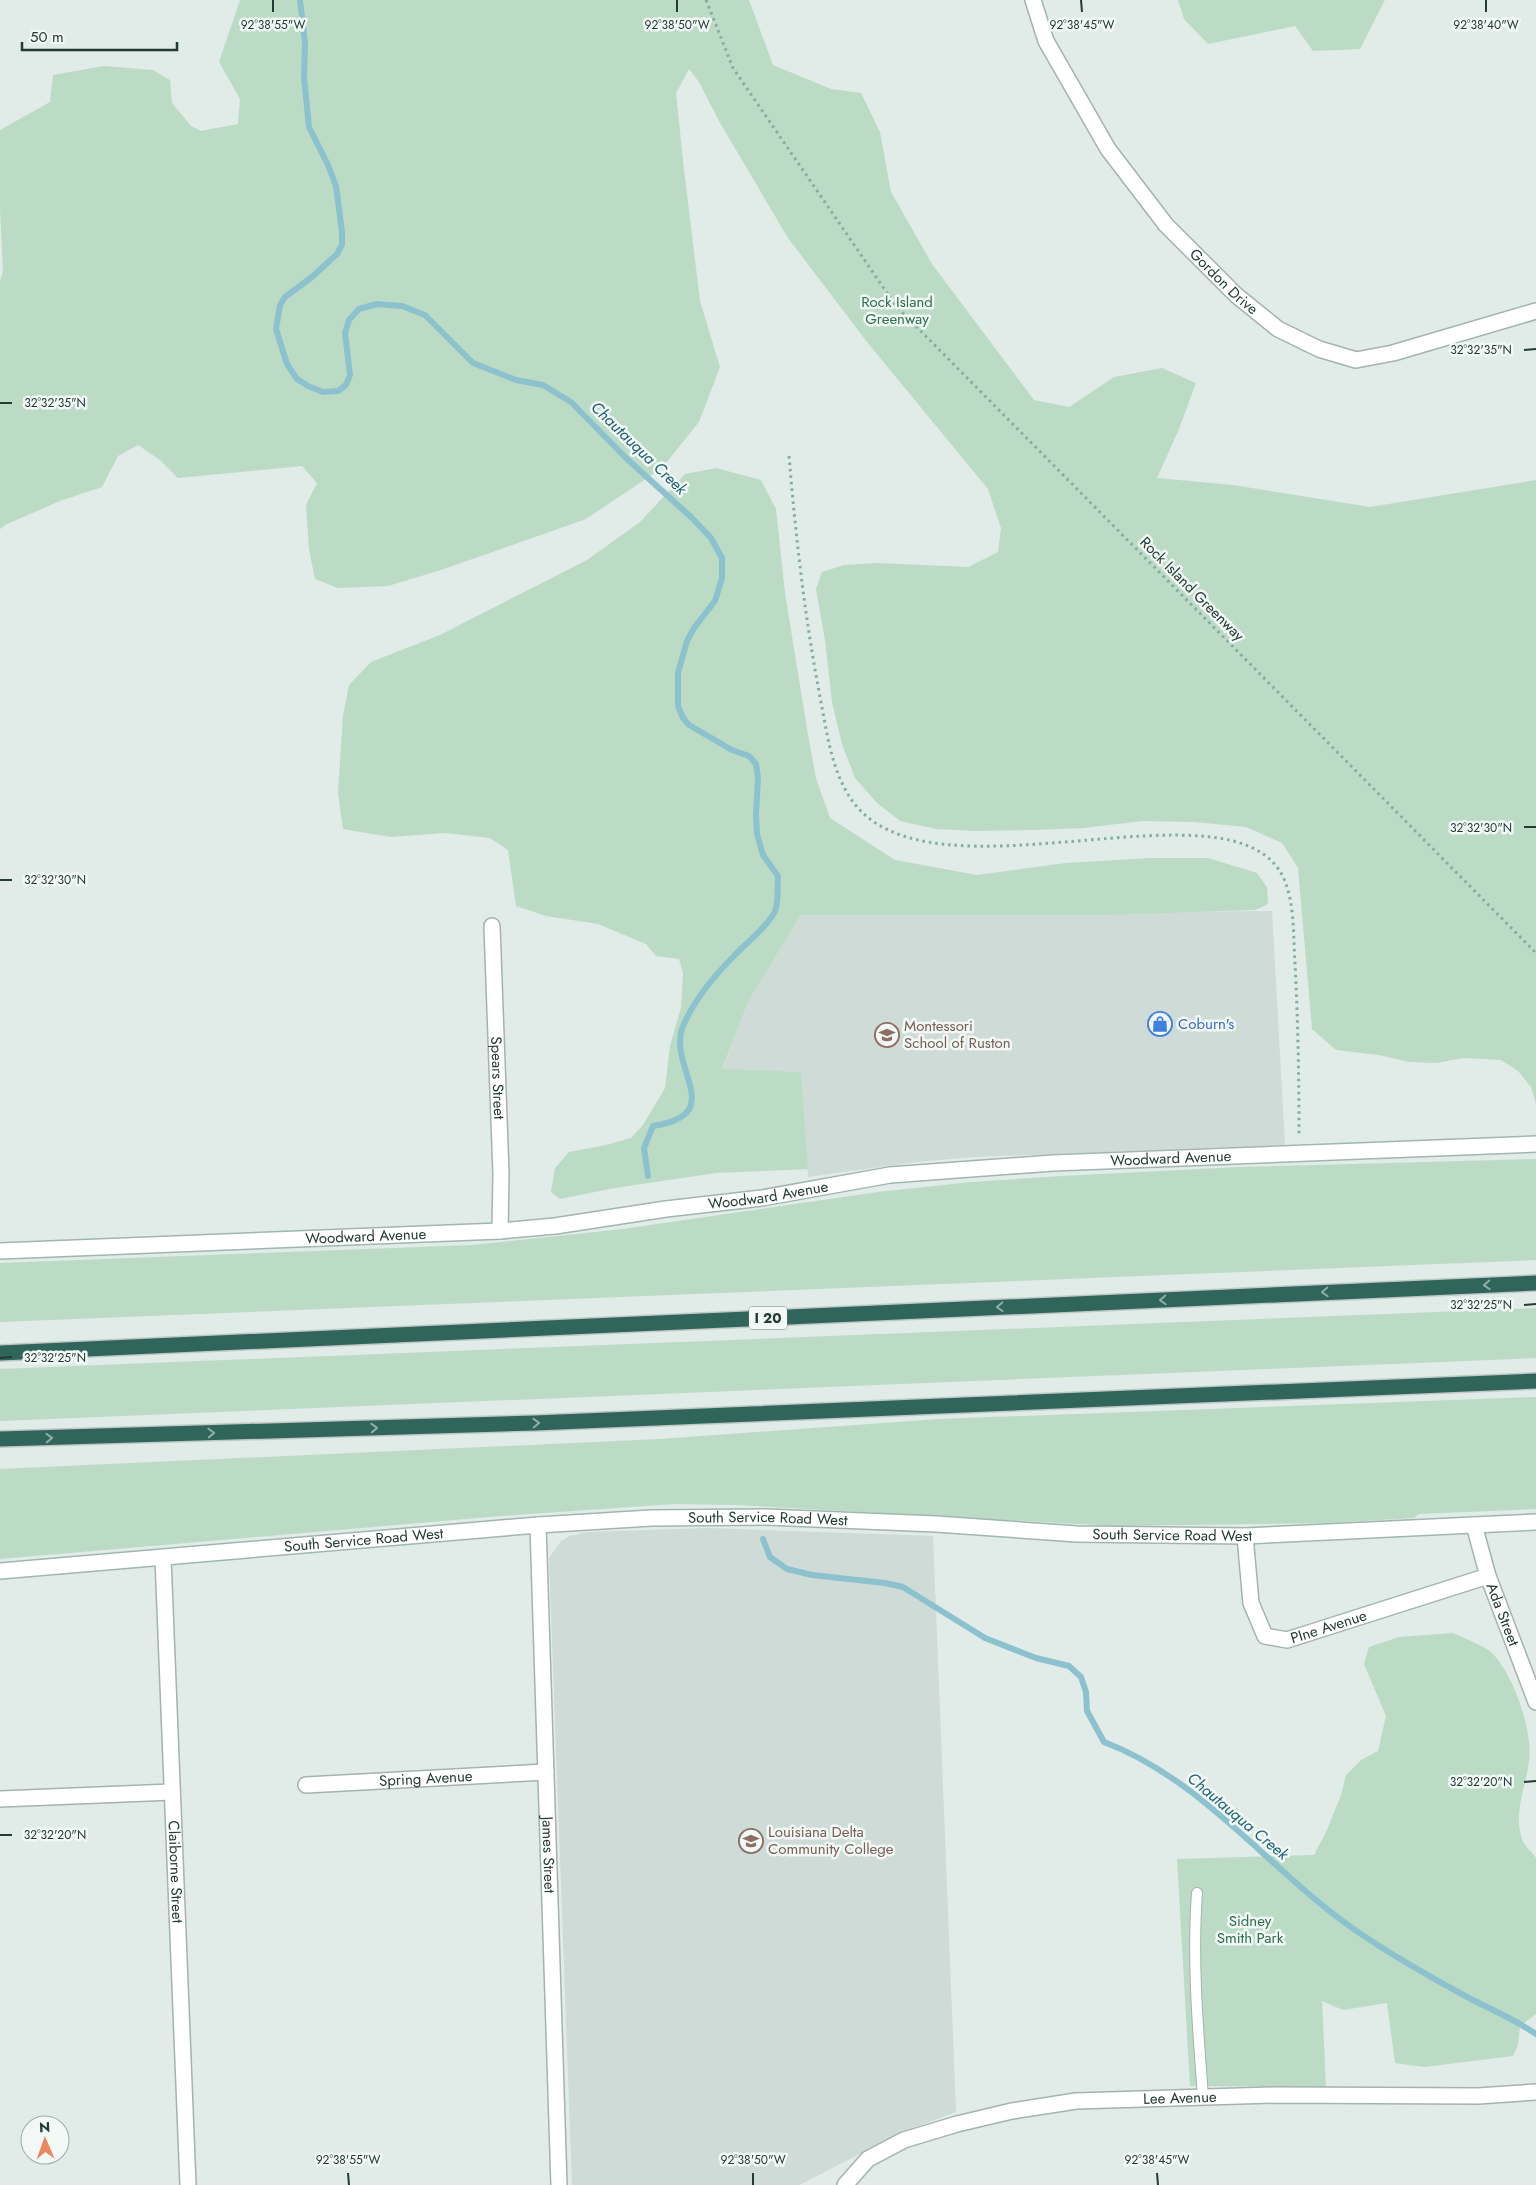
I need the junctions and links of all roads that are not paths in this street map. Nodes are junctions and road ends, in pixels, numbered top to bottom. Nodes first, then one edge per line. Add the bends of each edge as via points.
1 (1033, 0) edge
2 (1536, 311) edge
3 (492, 926) dead end
4 (1536, 1144) edge
5 (500, 1231) junction
6 (0, 1251) edge
7 (1536, 1283) edge
8 (0, 1347) edge
9 (67, 1350) junction
10 (0, 1353) edge
11 (1536, 1381) edge
12 (0, 1439) edge
13 (1536, 1522) edge
14 (538, 1525) junction
15 (1474, 1525) junction
16 (1245, 1536) junction
17 (163, 1558) junction
18 (0, 1571) edge
19 (1488, 1576) junction
20 (1536, 1702) edge
21 (546, 1772) junction
22 (306, 1785) dead end
23 (172, 1792) junction
24 (0, 1799) edge
25 (1197, 1893) dead end
26 (1536, 2092) edge
27 (1203, 2097) junction
28 (188, 2185) edge
29 (559, 2185) edge
30 (844, 2185) edge

1 - 2 street, Gordon Drive via 1046,41 1108,149 1166,225 1236,296 1278,329 1319,349 1356,360 1393,353
3 - 5 street, Spears Street
4 - 5 street, Woodward Avenue via 1053,1164 890,1175 762,1198
5 - 6 street, Woodward Avenue
7 -> 9 highway, I 20
8 - 9 highway
9 - 10 highway, I 20
12 -> 11 highway via 535,1423
13 - 15 street, South Service Road West
14 - 16 street, South Service Road West via 651,1518 766,1516 1077,1534
14 - 17 street, South Service Road West
14 - 21 street, James Street
15 - 16 street, South Service Road West
15 - 19 street, Ada Street
16 - 19 street, PIne Avenue via 1251,1603 1265,1636 1287,1640
17 - 18 street, South Service Road West
17 - 23 street, Claiborne Street
19 - 20 street, Ada Street
21 - 22 street, Spring Avenue
21 - 29 street, James Street
23 - 24 street
23 - 28 street, Claiborne Street
25 - 27 lane via 1195,1980
26 - 27 street, Lee Avenue via 1478,2096
27 - 30 street, Lee Avenue via 1076,2101 957,2124 904,2140 868,2159

